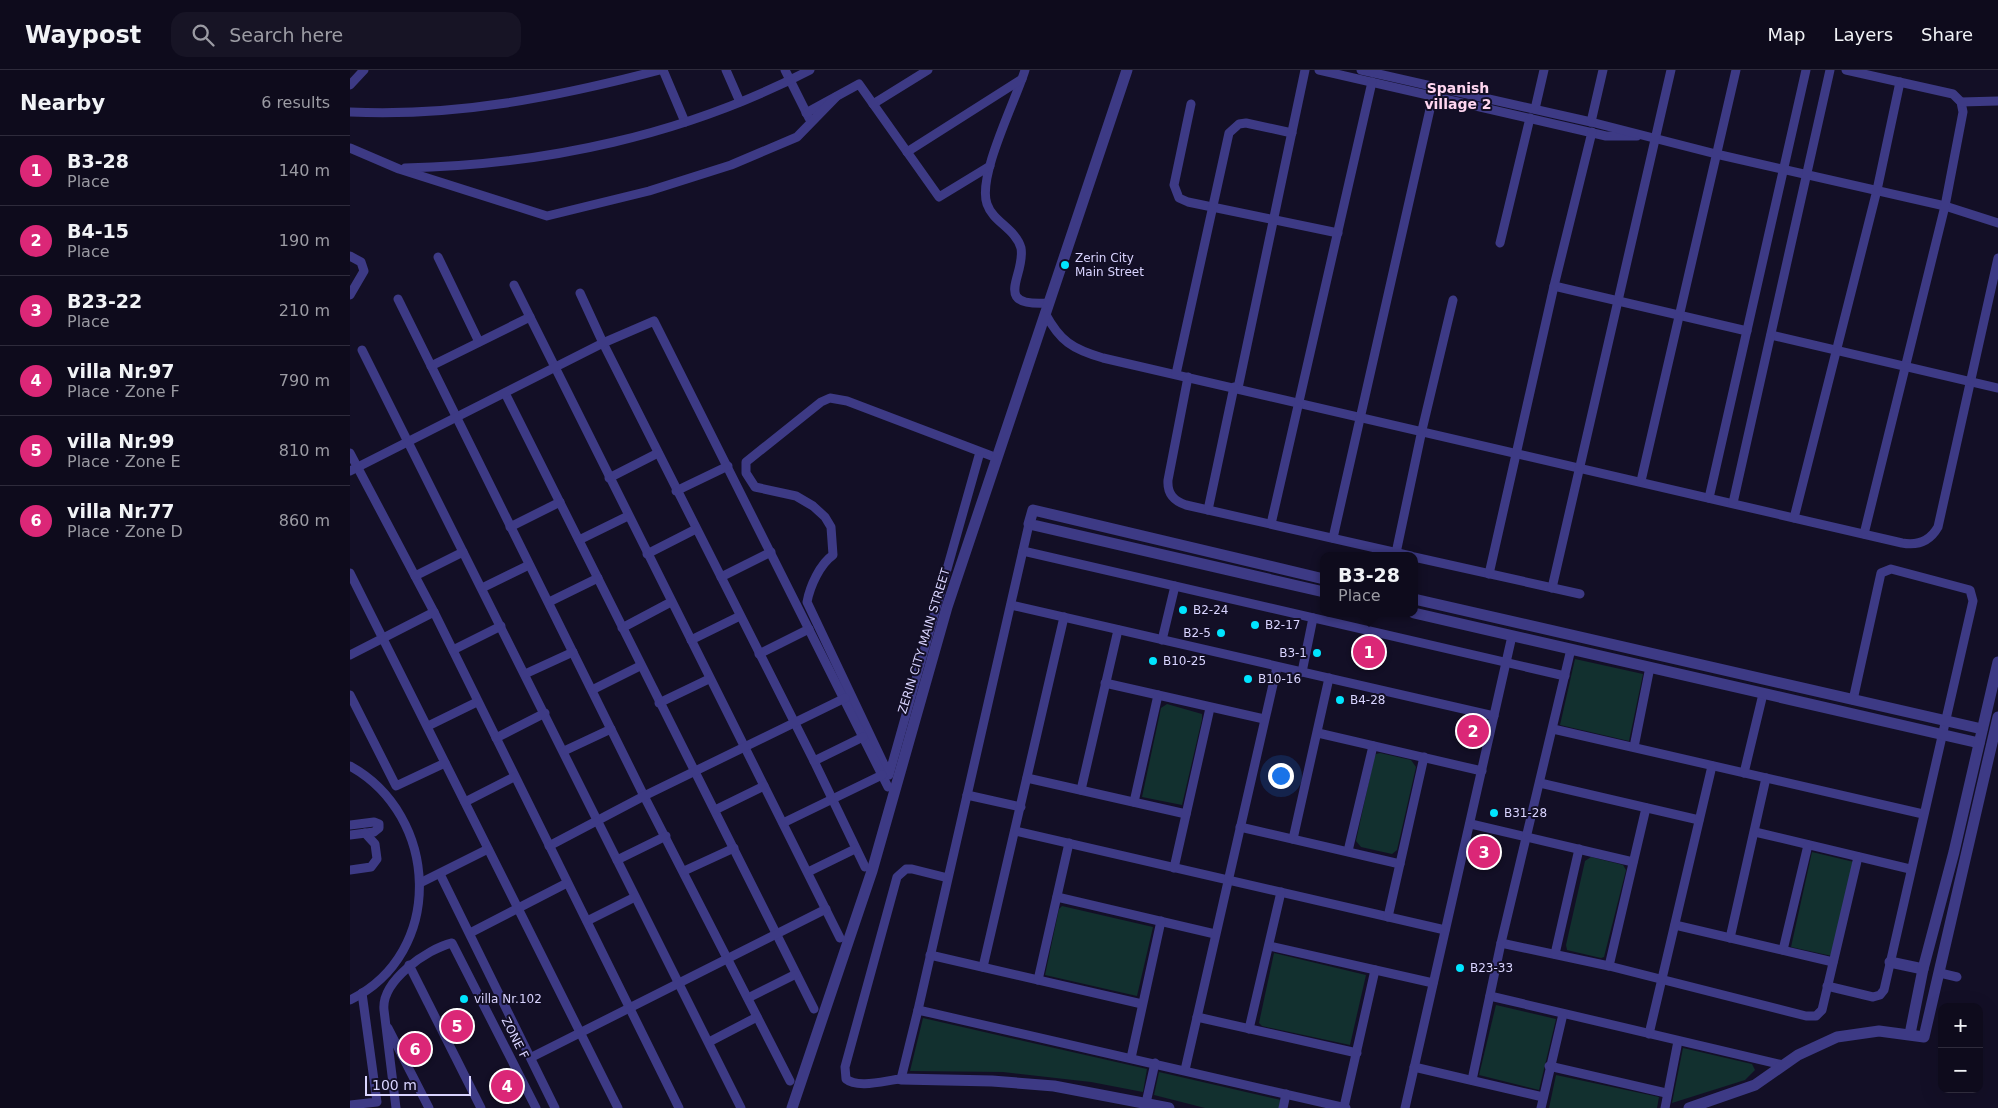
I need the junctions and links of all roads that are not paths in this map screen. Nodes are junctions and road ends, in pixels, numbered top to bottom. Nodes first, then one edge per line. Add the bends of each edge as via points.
1 (364, 70) edge
2 (662, 70) edge
3 (726, 70) edge
4 (785, 70) edge
5 (810, 70) edge
6 (928, 70) edge
7 (1025, 70) edge
8 (1127, 70) edge
9 (1305, 70) edge
10 (1319, 70) edge
11 (1361, 70) edge
12 (1544, 70) edge
13 (1603, 70) edge
14 (1670, 70) edge
15 (1736, 70) edge
16 (1806, 70) edge
17 (1830, 70) edge
18 (1846, 70) edge
19 (1022, 79) junction
20 (790, 80) junction
21 (1372, 82) junction
22 (1900, 82) junction
23 (350, 85) edge
24 (1433, 96) junction
25 (836, 98) junction
26 (1998, 101) edge
27 (740, 102) junction
28 (1961, 102) junction
29 (873, 104) junction
30 (1191, 104) dead end
31 (1535, 109) junction
32 (350, 112) edge
33 (806, 113) junction
34 (1530, 118) junction
35 (685, 122) junction
36 (1591, 122) junction
37 (811, 123) junction
38 (1592, 132) junction
39 (1292, 133) junction
40 (1642, 135) junction
41 (1656, 139) junction
42 (350, 148) edge
43 (907, 152) junction
44 (1716, 154) junction
45 (990, 166) junction
46 (399, 169) junction
47 (1784, 170) junction
48 (1807, 175) junction
49 (1877, 190) junction
50 (1945, 206) junction
51 (1214, 207) junction
52 (1274, 220) junction
53 (1998, 224) edge
54 (1338, 233) junction
55 (1500, 242) dead end
56 (350, 256) edge
57 (438, 257) dead end
58 (1998, 258) edge
59 (514, 285) dead end
60 (1554, 286) junction
61 (580, 293) dead end
62 (350, 295) edge
63 (398, 299) dead end
64 (1453, 300) dead end
65 (1618, 301) junction
66 (1046, 308) junction
67 (1679, 315) junction
68 (530, 317) junction
69 (1748, 331) junction
70 (1771, 335) junction
71 (480, 342) junction
72 (603, 343) junction
73 (362, 350) dead end
74 (1836, 351) junction
75 (431, 366) junction
76 (1906, 367) junction
77 (554, 368) junction
78 (1176, 374) junction
79 (1188, 377) junction
80 (1970, 382) junction
81 (1236, 387) junction
82 (1998, 388) edge
83 (505, 393) junction
84 (1298, 401) junction
85 (1359, 415) junction
86 (456, 418) junction
87 (1422, 430) junction
88 (407, 442) junction
89 (1516, 452) junction
90 (350, 453) edge
91 (658, 453) junction
92 (979, 455) junction
93 (996, 461) junction
94 (728, 466) junction
95 (1579, 467) junction
96 (354, 470) edge
97 (609, 478) junction
98 (1641, 481) junction
99 (676, 491) junction
100 (1710, 498) junction
101 (560, 502) junction
102 (1733, 503) junction
103 (1208, 510) junction
104 (628, 516) junction
105 (1794, 518) junction
106 (1029, 524) junction
107 (1271, 524) junction
108 (510, 527) junction
109 (696, 529) junction
110 (1864, 534) junction
111 (1333, 538) junction
112 (579, 540) junction
113 (1022, 551) junction
114 (463, 552) junction
115 (771, 552) junction
116 (1396, 552) joint
117 (647, 554) junction
118 (1418, 557) edge
119 (529, 565) junction
120 (1270, 566) junction
121 (350, 573) edge
122 (1489, 574) junction
123 (416, 576) junction
124 (721, 577) junction
125 (1320, 577) edge
126 (598, 578) junction
127 (1267, 579) junction
128 (1175, 586) junction
129 (482, 588) junction
130 (1552, 588) junction
131 (1320, 591) edge
132 (1580, 594) dead end
133 (1418, 600) edge
134 (548, 602) junction
135 (671, 602) junction
136 (1010, 605) junction
137 (434, 612) junction
138 (1469, 612) junction
139 (1418, 614) edge
140 (740, 616) junction
141 (1064, 618) junction
142 (1312, 618) junction
143 (1466, 625) junction
144 (501, 626) junction
145 (622, 628) junction
146 (809, 628) junction
147 (1118, 630) junction
148 (1512, 636) junction
149 (384, 638) junction
150 (691, 640) junction
151 (1162, 640) junction
152 (453, 650) junction
153 (1571, 650) junction
154 (573, 652) junction
155 (759, 654) junction
156 (350, 655) edge
157 (1506, 662) junction
158 (1998, 662) edge
159 (640, 666) junction
160 (1277, 667) junction
161 (1650, 667) junction
162 (1723, 670) junction
163 (1302, 672) junction
164 (525, 674) junction
165 (1565, 676) junction
166 (1329, 678) junction
167 (709, 679) junction
168 (1105, 683) junction
169 (1720, 683) junction
170 (592, 690) junction
171 (1763, 694) junction
172 (1158, 695) junction
173 (845, 698) junction
174 (1853, 700) junction
175 (351, 701) edge
176 (477, 702) junction
177 (660, 703) junction
178 (1210, 708) junction
179 (545, 713) junction
180 (1494, 716) junction
181 (1998, 717) edge
182 (1264, 719) junction
183 (1944, 721) junction
184 (795, 724) junction
185 (428, 726) junction
186 (611, 729) junction
187 (1553, 729) junction
188 (1982, 730) junction
189 (1318, 733) junction
190 (1996, 733) edge
191 (1941, 734) junction
192 (863, 737) junction
193 (496, 738) junction
194 (1979, 743) junction
195 (1373, 746) junction
196 (1634, 747) junction
197 (746, 748) junction
198 (1995, 748) edge
199 (564, 751) junction
200 (1424, 757) junction
201 (814, 761) junction
202 (445, 763) junction
203 (350, 766) edge
204 (1712, 766) junction
205 (694, 771) junction
206 (1482, 771) junction
207 (1744, 773) junction
208 (882, 775) junction
209 (514, 777) junction
210 (1027, 778) junction
211 (1766, 778) junction
212 (1540, 783) junction
213 (764, 786) junction
214 (888, 787) dead end
215 (1081, 790) junction
216 (967, 795) junction
217 (644, 796) junction
218 (832, 799) junction
219 (465, 802) junction
220 (1134, 802) junction
221 (1020, 806) junction
222 (1646, 808) junction
223 (715, 810) junction
224 (1186, 814) junction
225 (1923, 814) junction
226 (1699, 820) junction
227 (596, 821) junction
228 (783, 824) junction
229 (1471, 824) junction
230 (350, 825) edge
231 (1240, 827) junction
232 (1015, 831) junction
233 (1755, 832) junction
234 (365, 833) junction
235 (350, 835) edge
236 (666, 836) junction
237 (1527, 837) junction
238 (1293, 839) junction
239 (1069, 843) junction
240 (1808, 845) junction
241 (549, 846) junction
242 (734, 848) junction
243 (488, 849) junction
244 (855, 849) junction
245 (1579, 849) junction
246 (1348, 851) junction
247 (1954, 852) junction
248 (1967, 855) junction
249 (1858, 857) junction
250 (617, 860) junction
251 (1633, 862) junction
252 (1400, 864) junction
253 (865, 867) dead end
254 (1174, 868) junction
255 (1910, 869) junction
256 (350, 870) edge
257 (684, 871) junction
258 (808, 872) junction
259 (440, 874) junction
260 (948, 878) junction
261 (1228, 880) junction
262 (420, 883) junction
263 (567, 883) junction
264 (1281, 892) junction
265 (634, 897) junction
266 (1057, 897) junction
267 (518, 907) junction
268 (826, 910) junction
269 (1388, 917) junction
270 (587, 921) junction
271 (1162, 921) junction
272 (1675, 925) junction
273 (1445, 930) junction
274 (470, 932) junction
275 (1216, 934) junction
276 (777, 935) junction
277 (840, 938) dead end
278 (1730, 938) junction
279 (1502, 943) junction
280 (1269, 946) junction
281 (1784, 950) junction
282 (1556, 954) junction
283 (930, 955) junction
284 (728, 959) junction
285 (1833, 962) junction
286 (1890, 962) junction
287 (409, 965) junction
288 (1609, 966) junction
289 (984, 967) junction
290 (1923, 969) junction
291 (1375, 970) junction
292 (1940, 973) junction
293 (796, 974) junction
294 (1957, 977) dead end
295 (1662, 979) junction
296 (1038, 980) junction
297 (1433, 983) junction
298 (374, 984) junction
299 (680, 984) junction
300 (1827, 986) junction
301 (362, 992) junction
302 (387, 994) junction
303 (1490, 996) junction
304 (748, 998) junction
305 (350, 1000) edge
306 (1142, 1004) junction
307 (814, 1008) dead end
308 (630, 1009) junction
309 (918, 1010) junction
310 (1562, 1014) junction
311 (757, 1017) junction
312 (1197, 1017) junction
313 (385, 1023) junction
314 (1249, 1029) junction
315 (581, 1033) junction
316 (1650, 1034) junction
317 (1910, 1034) junction
318 (1678, 1041) junction
319 (709, 1042) junction
320 (1356, 1053) junction
321 (532, 1057) junction
322 (1131, 1058) junction
323 (1155, 1063) junction
324 (1784, 1065) junction
325 (1550, 1066) junction
326 (1414, 1067) junction
327 (1185, 1070) junction
328 (901, 1079) junction
329 (1472, 1080) junction
330 (790, 1081) dead end
331 (1666, 1093) junction
332 (1286, 1094) junction
333 (1543, 1097) junction
334 (1146, 1102) junction
335 (350, 1105) edge
336 (396, 1108) edge
337 (429, 1108) edge
338 (481, 1108) edge
339 (536, 1108) edge
340 (555, 1108) edge
341 (618, 1108) edge
342 (679, 1108) edge
343 (741, 1108) edge
344 (792, 1108) edge
345 (1169, 1108) edge
346 (1283, 1108) edge
347 (1345, 1108) edge
348 (1405, 1108) edge
349 (1541, 1108) edge
350 (1665, 1108) edge
351 (1689, 1108) edge

1 - 23 street
2 - 32 street via 527,102 409,113
2 - 35 street
3 - 27 street
4 - 20 street
5 - 20 street
6 - 29 street
7 - 19 street
8 - 66 street, ZERIN CITY MAIN STREET
9 - 39 street
10 - 21 street
11 - 31 street
12 - 31 street
13 - 36 street
14 - 41 street
15 - 44 street
16 - 47 street
17 - 48 street
18 - 22 street
19 - 43 street
19 - 45 street
20 - 27 street
20 - 33 street
21 - 24 street
21 - 54 street
22 - 28 street via 1953,94
22 - 49 street
24 - 34 street
24 - 85 street
25 - 29 street via 859,84
25 - 33 street
25 - 37 street
26 - 28 street
27 - 35 street
28 - 50 street via 1963,112
29 - 43 street
30 - 51 street via 1174,190 1183,200
31 - 36 street
33 - 37 street
34 - 38 street
34 - 55 street
35 - 46 street via 596,146 517,161
36 - 40 street
37 - 46 street via 789,141 708,174 547,216
38 - 40 street via 1622,137
38 - 60 street
39 - 51 street via 1246,123 1234,128 1228,140
39 - 52 street
40 - 41 street
41 - 44 street
41 - 65 street
42 - 46 street
43 - 45 street via 939,197
44 - 47 street
44 - 67 street
45 - 66 street via 985,188 987,205 1014,235 1021,249 1015,294 1030,304
47 - 48 street
47 - 69 street
48 - 49 street
48 - 70 street
49 - 50 street
49 - 74 street
50 - 53 street
50 - 76 street
51 - 52 street
51 - 78 street
52 - 54 street
52 - 81 street
54 - 84 street
56 - 62 street via 361,262 364,271
57 - 71 street
58 - 80 street
59 - 68 street
60 - 65 street
60 - 89 street
61 - 72 street
63 - 75 street
64 - 87 street
65 - 67 street
65 - 95 street
66 - 78 street via 1056,333 1077,349
66 - 93 street, ZERIN CITY MAIN STREET
67 - 69 street
67 - 98 street
68 - 71 street
68 - 77 street
69 - 100 street
70 - 74 street
70 - 102 street
71 - 75 street
72 - 77 street
72 - 91 street
72 - 94 street via 651,321 656,322
73 - 88 street
74 - 76 street
74 - 105 street
75 - 86 street
76 - 80 street
76 - 110 street
77 - 83 street
77 - 97 street
78 - 79 street
79 - 81 street
79 - 103 street via 1168,486 1175,500
80 - 82 street
80 - 110 street via 1935,533 1924,542 1909,544
81 - 84 street
81 - 103 street
83 - 86 street
83 - 101 street
84 - 85 street
84 - 107 street
85 - 87 street
85 - 111 street
86 - 88 street
86 - 108 street
87 - 89 street
87 - 116 street
88 - 96 street
88 - 114 street
89 - 95 street
89 - 122 street
90 - 96 street
91 - 97 street
91 - 99 street
92 - 92 street via 846,401 830,398 746,462 747,476 755,487 804,500 825,517 831,527 833,555 825,560 807,602 889,775
92 - 93 street
93 - 344 street, ZERIN CITY MAIN STREET via 934,651 867,888
94 - 99 street
94 - 115 street
95 - 98 street
95 - 130 street
96 - 123 street
97 - 104 street
98 - 100 street
99 - 109 street
100 - 102 street
101 - 108 street
101 - 112 street
102 - 105 street
103 - 107 street
104 - 112 street
104 - 117 street
105 - 110 street
106 - 113 street
106 - 120 street via 1033,510
106 - 127 street
107 - 111 street
108 - 119 street
109 - 117 street
109 - 124 street
111 - 116 street
112 - 126 street
113 - 128 street
113 - 136 street
114 - 123 street
114 - 129 street
115 - 124 street
115 - 146 street
117 - 135 street
118 - 122 street
119 - 129 street
119 - 134 street
120 - 125 street
120 - 127 street
121 - 149 street
122 - 130 street
123 - 137 street
124 - 140 street
126 - 134 street
126 - 145 street
127 - 131 street
128 - 142 street
128 - 151 street
129 - 144 street
130 - 132 street
133 - 138 street
134 - 154 street
135 - 145 street
135 - 150 street
136 - 141 street
136 - 216 street
137 - 149 street
137 - 152 street
138 - 143 street
138 - 162 street
139 - 143 street
140 - 150 street
140 - 155 street
141 - 147 street
141 - 210 street
142 - 157 street
142 - 163 street
143 - 148 street
144 - 152 street
144 - 164 street
145 - 159 street
146 - 155 street
146 - 173 street
147 - 151 street
147 - 168 street
148 - 153 street
148 - 157 street
149 - 156 street
149 - 185 street
150 - 167 street
151 - 160 street
152 - 176 street
153 - 161 street
153 - 165 street
154 - 164 street
154 - 170 street
155 - 184 street
157 - 165 street
157 - 180 street
158 - 188 street
159 - 170 street
159 - 177 street
160 - 163 street
160 - 182 street
161 - 169 street
161 - 196 street
162 - 169 street
162 - 174 street
163 - 166 street
164 - 179 street
165 - 187 street
166 - 180 street
166 - 189 street
167 - 177 street
167 - 197 street
168 - 172 street
168 - 215 street
169 - 171 street
170 - 186 street
171 - 191 street
171 - 207 street
172 - 178 street
172 - 220 street
173 - 184 street
173 - 192 street
174 - 183 street
174 - 183 street via 1880,576 1887,570 1894,570 1965,588 1973,595
175 - 202 street via 396,786
176 - 185 street
176 - 193 street
177 - 205 street
178 - 182 street
178 - 224 street
179 - 193 street
179 - 199 street
180 - 206 street
181 - 190 street
182 - 231 street
183 - 188 street
183 - 191 street
184 - 197 street
184 - 201 street
185 - 202 street
186 - 199 street
186 - 217 street
187 - 196 street
187 - 212 street
188 - 194 street
189 - 195 street
189 - 238 street
190 - 198 street
191 - 194 street
191 - 225 street
192 - 201 street
192 - 208 street
193 - 209 street
194 - 247 street
195 - 200 street
195 - 246 street
196 - 204 street
197 - 205 street
197 - 213 street
198 - 248 street
199 - 227 street
200 - 206 street
200 - 252 street
201 - 218 street
202 - 219 street
203 - 262 street via 385,793 400,813 416,850
204 - 207 street
204 - 226 street
205 - 217 street
205 - 223 street
206 - 229 street
207 - 211 street
208 - 214 street
208 - 218 street
209 - 219 street
209 - 241 street
210 - 215 street
210 - 221 street
211 - 225 street
211 - 233 street
212 - 222 street
212 - 237 street
213 - 223 street
213 - 228 street
215 - 220 street
216 - 221 street
216 - 260 street
217 - 227 street
217 - 236 street
218 - 228 street
218 - 244 street
219 - 243 street
220 - 224 street
221 - 232 street
222 - 226 street
222 - 251 street
223 - 242 street
224 - 254 street
225 - 255 street
226 - 272 street
227 - 241 street
227 - 250 street
228 - 258 street
229 - 237 street
229 - 273 street
230 - 234 street via 378,824 378,830
231 - 238 street
231 - 261 street
232 - 239 street
232 - 289 street
233 - 240 street
233 - 278 street
234 - 235 street
234 - 256 street via 375,844 377,859 371,867
236 - 250 street
236 - 257 street
237 - 245 street
237 - 279 street
238 - 246 street
239 - 254 street
239 - 266 street
240 - 249 street
240 - 281 street
241 - 263 street
242 - 257 street
242 - 276 street
243 - 259 street
243 - 267 street
244 - 253 street
244 - 258 street
245 - 251 street
245 - 282 street
246 - 252 street
247 - 248 street
247 - 290 street
248 - 292 street
249 - 255 street
249 - 285 street
250 - 265 street
251 - 288 street
252 - 269 street
254 - 261 street
255 - 286 street
257 - 284 street
258 - 268 street
259 - 262 street
259 - 274 street
260 - 283 street
260 - 328 street via 912,869 897,877 844,1067 846,1079 854,1082
261 - 264 street
261 - 275 street
262 - 298 street via 413,927 390,967
263 - 267 street
263 - 270 street
264 - 269 street
264 - 280 street
265 - 270 street
265 - 299 street
266 - 271 street
266 - 296 street
267 - 274 street
267 - 315 street
268 - 276 street
268 - 277 street
269 - 273 street
270 - 308 street
271 - 275 street
271 - 306 street
272 - 278 street
272 - 295 street
273 - 297 street
274 - 321 street
275 - 312 street
276 - 284 street
276 - 293 street
278 - 281 street
279 - 282 street
279 - 303 street
280 - 291 street
280 - 314 street
281 - 285 street
282 - 288 street
283 - 289 street
283 - 309 street
284 - 299 street
284 - 304 street
285 - 300 street
286 - 290 street
286 - 300 street via 1884,990 1876,997
287 - 302 street
287 - 338 street
287 - 339 street, ZONE F via 447,944 454,945
288 - 295 street
289 - 296 street
290 - 317 street
291 - 297 street
291 - 320 street
292 - 294 street
292 - 317 street via 1924,1037
293 - 304 street
293 - 307 street
295 - 300 street via 1811,1017 1820,1014
295 - 316 street
296 - 306 street
297 - 326 street
298 - 301 street
298 - 302 street
299 - 308 street
299 - 319 street
301 - 305 street
301 - 335 street via 377,1102
302 - 313 street via 383,1005
303 - 310 street
303 - 329 street
304 - 311 street
306 - 322 street
308 - 315 street
308 - 342 street
309 - 322 street
309 - 328 street
310 - 316 street
310 - 325 street
311 - 319 street
311 - 330 street
312 - 314 street
312 - 327 street
313 - 336 street
313 - 337 street
314 - 320 street
315 - 321 street
315 - 341 street
316 - 318 street
317 - 324 street via 1879,1031 1837,1037 1811,1047
318 - 324 street
318 - 331 street
319 - 343 street
320 - 347 street
321 - 340 street
322 - 323 street
323 - 327 street
323 - 334 street
324 - 351 street via 1755,1085
325 - 331 street
325 - 333 street
326 - 329 street
326 - 348 street
327 - 332 street
328 - 334 street via 1054,1086
329 - 333 street
331 - 350 street
332 - 346 street
332 - 347 street
333 - 349 street
334 - 345 street

